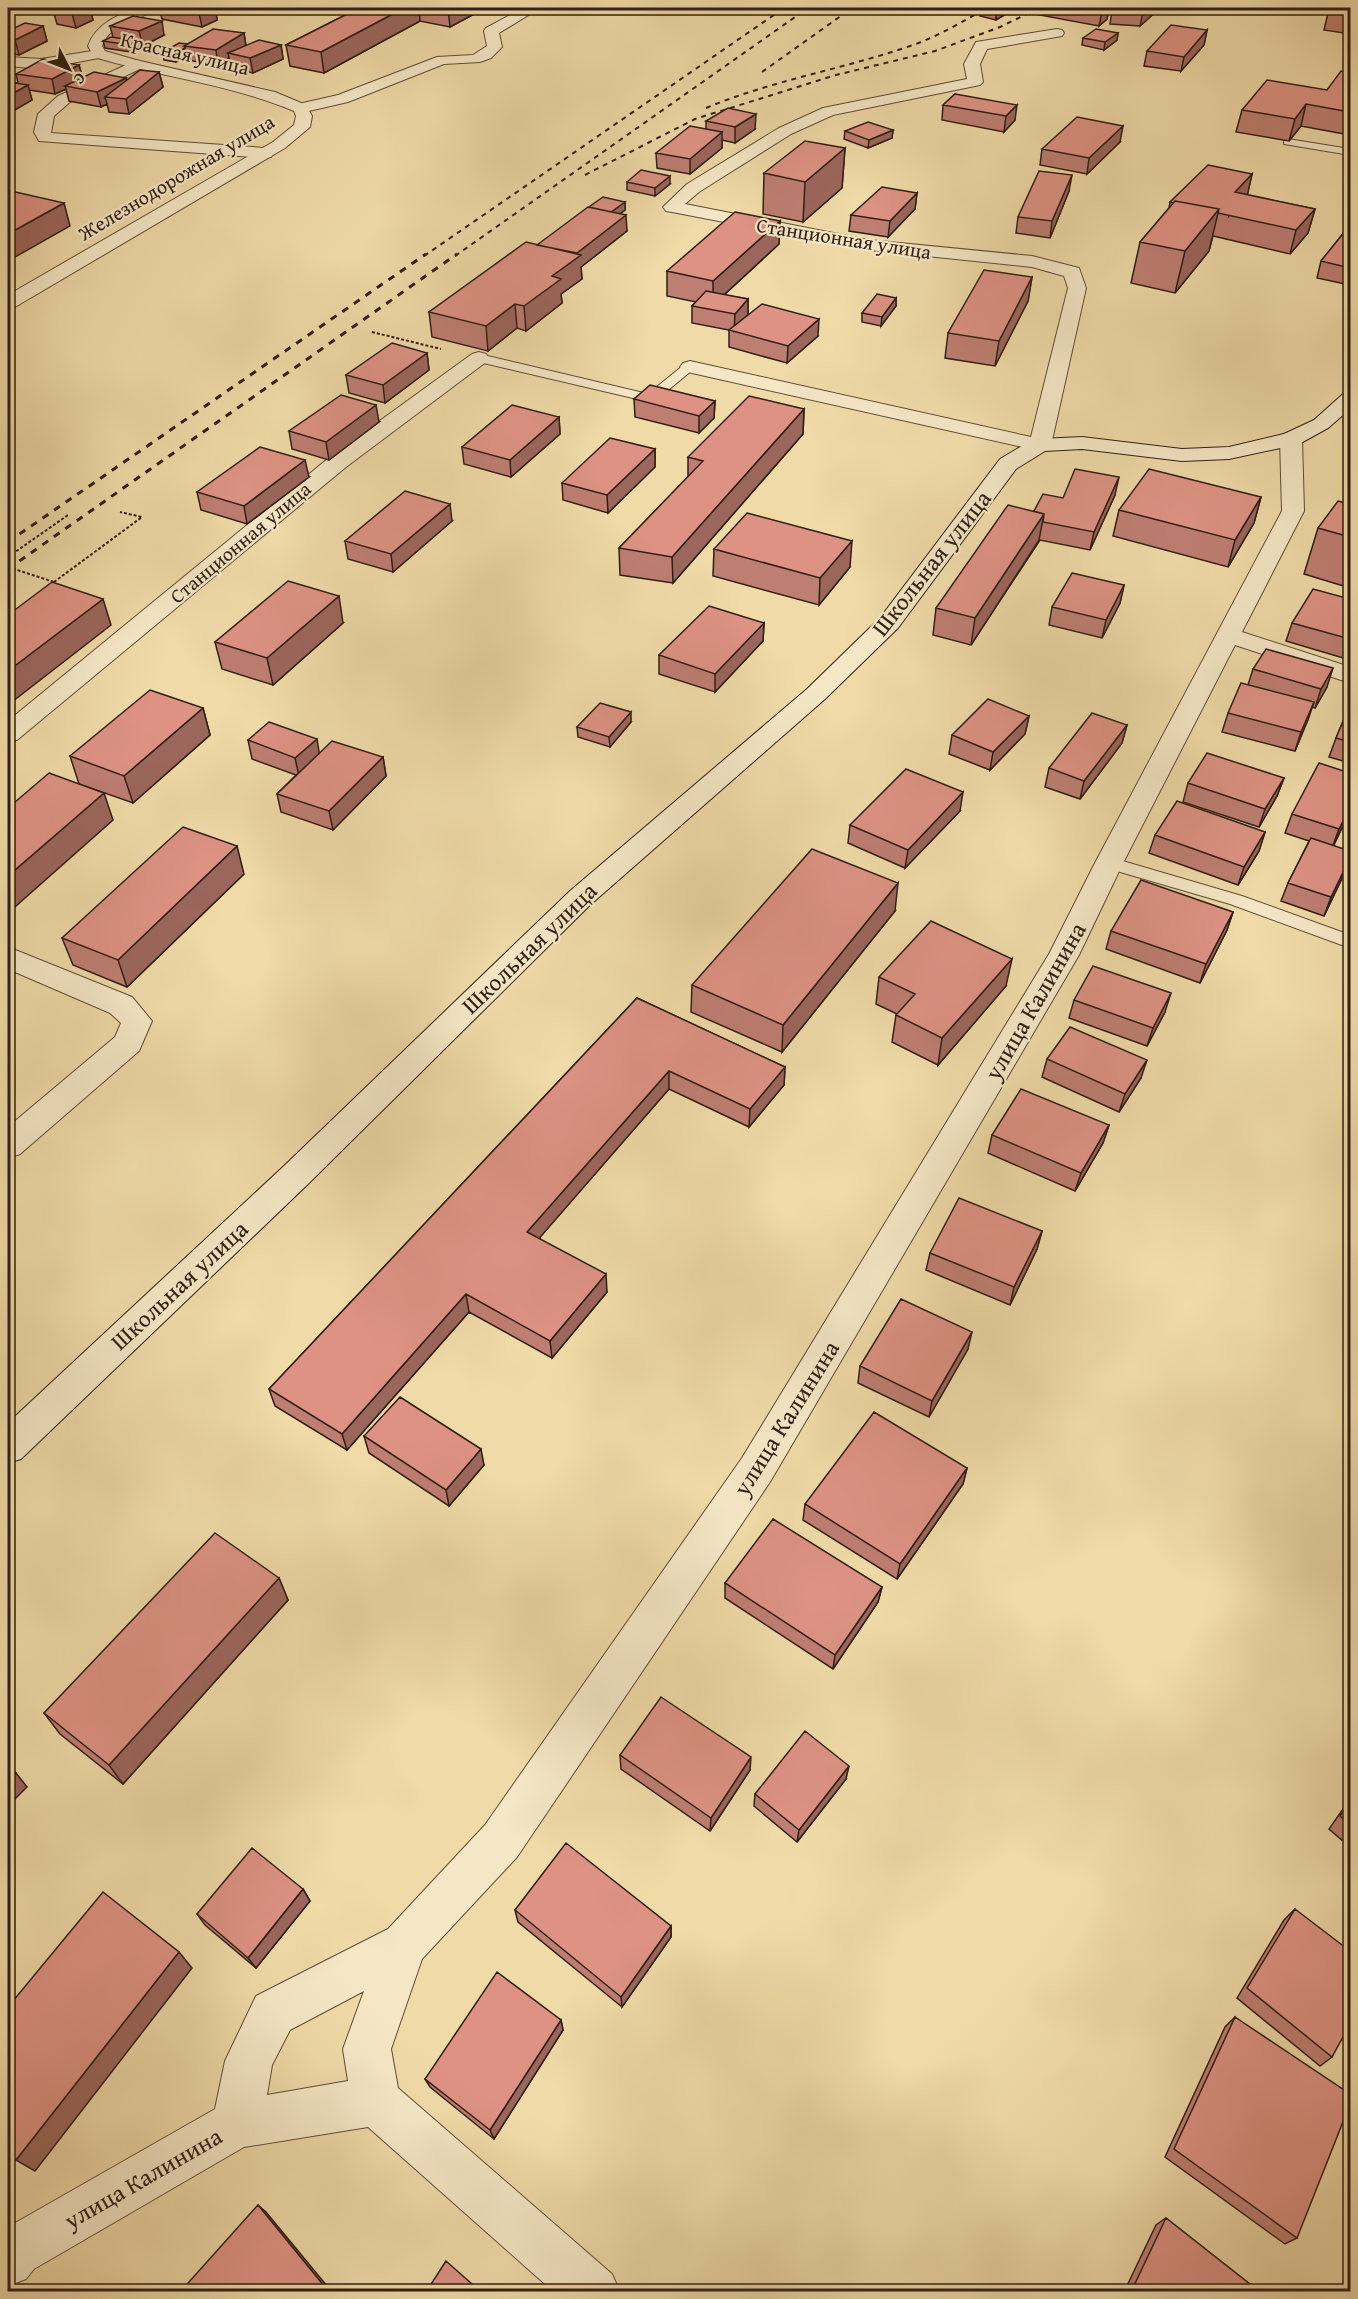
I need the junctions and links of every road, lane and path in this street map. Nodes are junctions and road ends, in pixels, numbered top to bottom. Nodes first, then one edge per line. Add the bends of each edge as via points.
1 (147, 8) edge
2 (532, 8) edge
3 (1057, 33) dead end
4 (99, 54) junction
5 (8, 62) edge
6 (137, 65) junction
7 (300, 108) junction
8 (1288, 142) edge
9 (1350, 152) edge
10 (265, 153) junction
11 (8, 303) edge
12 (372, 333) dead end
13 (479, 358) junction
14 (690, 367) joint
15 (1350, 398) edge
16 (1291, 439) junction
17 (1040, 445) junction
18 (120, 512) dead end
19 (68, 515) dead end
20 (8, 557) edge
21 (8, 567) edge
22 (1227, 634) junction
23 (1350, 676) edge
24 (8, 734) edge
25 (1108, 863) junction
26 (1350, 942) edge
27 (8, 957) edge
28 (8, 1145) edge
29 (8, 1447) edge
30 (404, 1945) junction
31 (376, 2101) junction
32 (237, 2124) junction
33 (8, 2260) edge
34 (594, 2292) edge

1 - 4 street, Красная улица via 96,37 94,46
2 - 7 street, Железнодорожная улица via 491,31 495,47 486,55 442,60 342,99
3 - 17 street, Станционная улица via 981,45 972,64 975,81 829,111 785,131 693,188 672,207 869,245 1032,262 1072,272 1077,288
4 - 5 street via 41,64
4 - 6 street, Красная улица
6 - 7 street, Красная улица via 269,95
6 - 10 street via 64,99 46,114 42,132 45,138
7 - 10 street, Железнодорожная улица via 304,116 302,127
8 - 9 lane
10 - 11 street, Железнодорожная улица
12 - 13 path
13 - 14 lane via 650,398
13 - 24 street, Станционная улица via 338,462
14 - 17 street
15 - 16 street via 1321,424
16 - 17 street via 1229,453 1182,455 1082,442
16 - 22 street, улица Калинина via 1293,511
17 - 29 street, Школьная улица via 1008,464 881,631 816,694 580,898
18 - 21 path, bridge via 142,517 54,582
19 - 20 path
22 - 23 street
22 - 25 street, улица Калинина
25 - 26 lane via 1236,900
25 - 30 street, улица Калинина via 1064,955 756,1470 501,1841
27 - 28 street via 121,1005 137,1021 128,1043
30 - 31 street via 367,2049
30 - 32 street, улица Калинина via 273,2013 249,2061
31 - 32 street
31 - 34 street
32 - 33 street, улица Калинина via 16,2251

